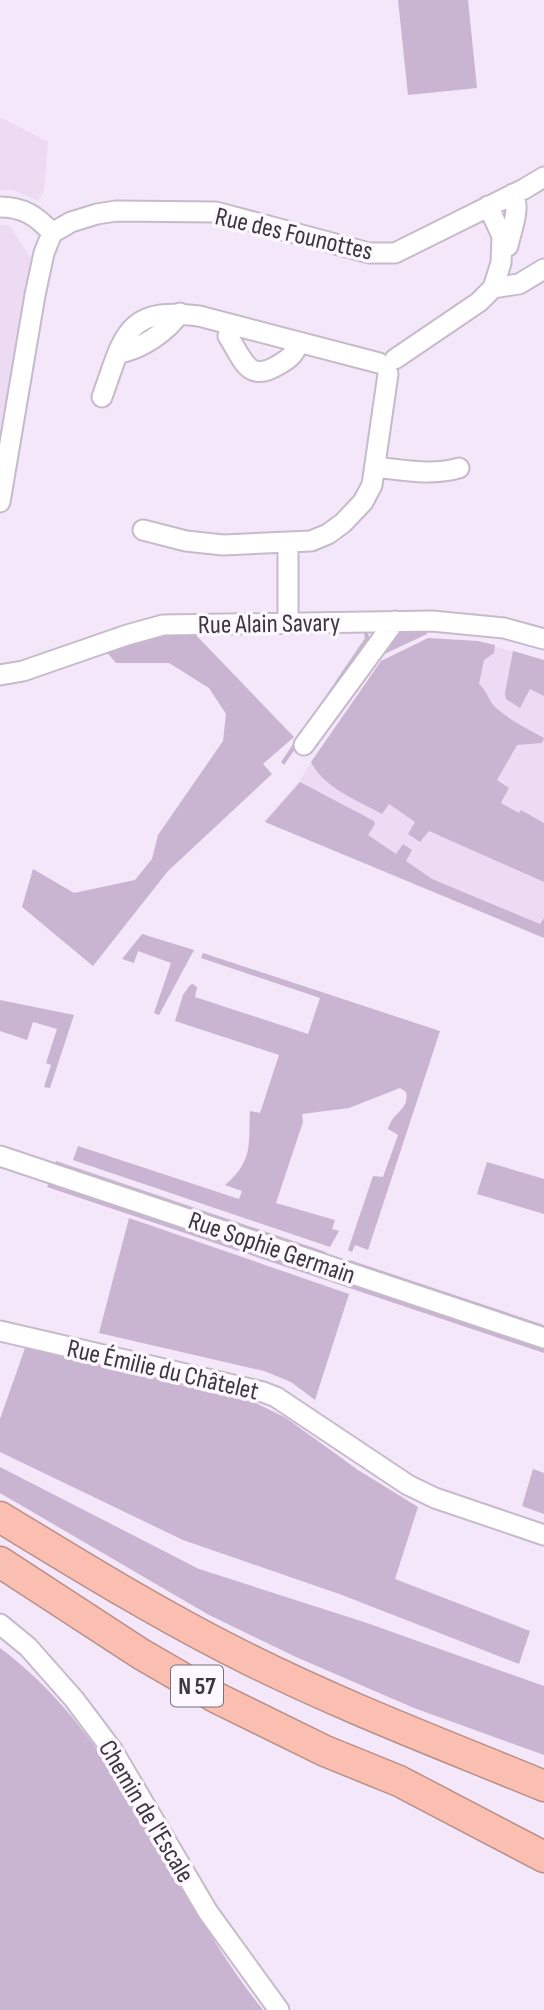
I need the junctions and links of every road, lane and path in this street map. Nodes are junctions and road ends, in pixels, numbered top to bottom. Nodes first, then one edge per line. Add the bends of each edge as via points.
1 (544, 177) edge
2 (513, 194) junction
3 (488, 206) junction
4 (0, 207) edge
5 (52, 233) junction
6 (501, 263) junction
7 (544, 269) edge
8 (493, 288) junction
9 (231, 324) junction
10 (298, 343) junction
11 (387, 365) junction
12 (102, 397) dead end
13 (375, 467) junction
14 (459, 468) dead end
15 (0, 502) edge
16 (142, 530) dead end
17 (288, 543) junction
18 (288, 621) junction
19 (395, 621) junction
20 (544, 639) edge
21 (0, 674) edge
22 (304, 745) dead end
23 (0, 1156) edge
24 (0, 1331) edge
25 (544, 1338) edge
26 (0, 1517) edge
27 (544, 1535) edge
28 (0, 1562) edge
29 (0, 1625) edge
30 (354, 1709) junction
31 (544, 1765) edge
32 (407, 1785) junction
33 (544, 1786) edge
34 (544, 1840) edge
35 (544, 1857) edge
36 (279, 2010) edge

1 - 2 street, Rue des Founottes
2 - 3 street, Rue des Founottes
2 - 6 street via 517,209
3 - 5 street, Rue des Founottes via 383,255 216,212 117,211 71,222
3 - 6 street via 502,236
4 - 5 street via 29,212
5 - 15 street via 35,295
6 - 8 street
7 - 8 street via 519,284
8 - 11 street
9 - 10 street
9 - 10 street via 229,336 248,369 257,373 290,358
9 - 12 street via 180,313 142,320 129,329
10 - 11 street
11 - 13 street
13 - 14 street via 433,472
13 - 17 street via 369,494 343,523 320,539
16 - 17 street via 213,544
17 - 18 street
18 - 19 street, Rue Alain Savary
18 - 21 street, Rue Alain Savary via 163,625 23,671
19 - 20 street, Rue Alain Savary via 504,628
19 - 22 street
23 - 25 street, Rue Sophie Germain
24 - 27 street, Rue Émilie du Châtelet via 263,1391 408,1485
26 - 30 highway, N 57 via 165,1616
28 - 32 highway, N 57 via 217,1698
29 - 36 street, Chemin de l'Escale via 28,1647 113,1751 208,1912
30 - 31 highway
30 - 33 highway, N 57
32 - 34 highway, N 57
32 - 35 highway

